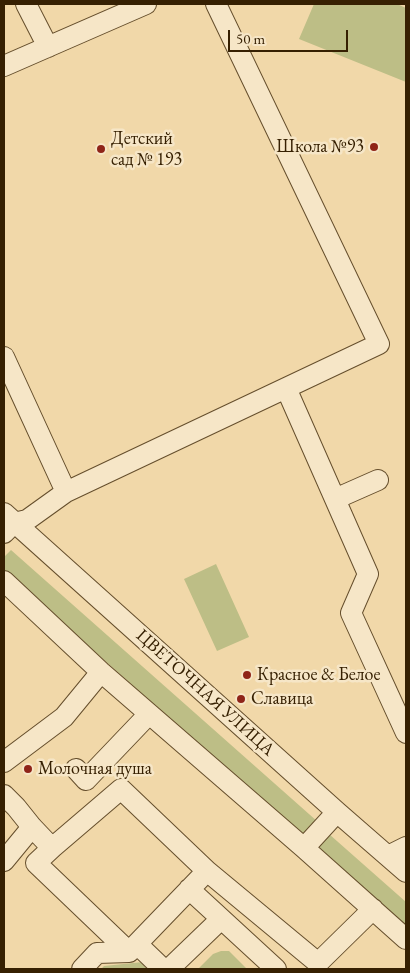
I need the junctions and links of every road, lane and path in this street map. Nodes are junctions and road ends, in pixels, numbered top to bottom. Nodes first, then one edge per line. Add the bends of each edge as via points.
1 (26, 4) edge
2 (142, 4) edge
3 (216, 4) edge
4 (48, 47) junction
5 (4, 66) edge
6 (4, 357) edge
7 (286, 388) junction
8 (378, 480) dead end
9 (66, 492) junction
10 (335, 499) junction
11 (7, 523) edge
12 (4, 580) edge
13 (100, 672) junction
14 (149, 714) junction
15 (406, 733) edge
16 (4, 762) edge
17 (76, 770) dead end
18 (4, 795) edge
19 (337, 812) junction
20 (32, 827) junction
21 (406, 847) edge
22 (52, 848) junction
23 (304, 848) junction
24 (388, 856) junction
25 (4, 861) edge
26 (206, 871) junction
27 (406, 872) edge
28 (189, 889) junction
29 (373, 909) junction
30 (221, 919) junction
31 (406, 939) edge
32 (133, 948) junction
33 (315, 966) edge
34 (82, 969) edge
35 (163, 969) edge
36 (169, 969) edge
37 (276, 969) edge

1 - 4 street
2 - 4 street
3 - 7 street via 379,344
4 - 5 street
6 - 9 street
7 - 9 street
7 - 10 street
8 - 10 street
9 - 11 street via 27,520
10 - 15 street via 368,574 351,612
11 - 19 street, ЦВЕТОЧНАЯ УЛИЦА via 69,570
12 - 13 street
13 - 14 street
13 - 16 street via 64,717
14 - 17 street via 86,780
14 - 23 street
18 - 20 street
19 - 23 street
19 - 24 street, ЦВЕТОЧНАЯ УЛИЦА
20 - 22 street
20 - 25 street
21 - 24 street
22 - 26 street via 121,789
22 - 32 street via 36,864
23 - 29 street
24 - 27 street, ЦВЕТОЧНАЯ УЛИЦА
26 - 28 street
26 - 33 street
28 - 30 street
28 - 32 street
29 - 31 street
29 - 33 street
30 - 36 street
30 - 37 street
32 - 34 street via 97,954
32 - 35 street

